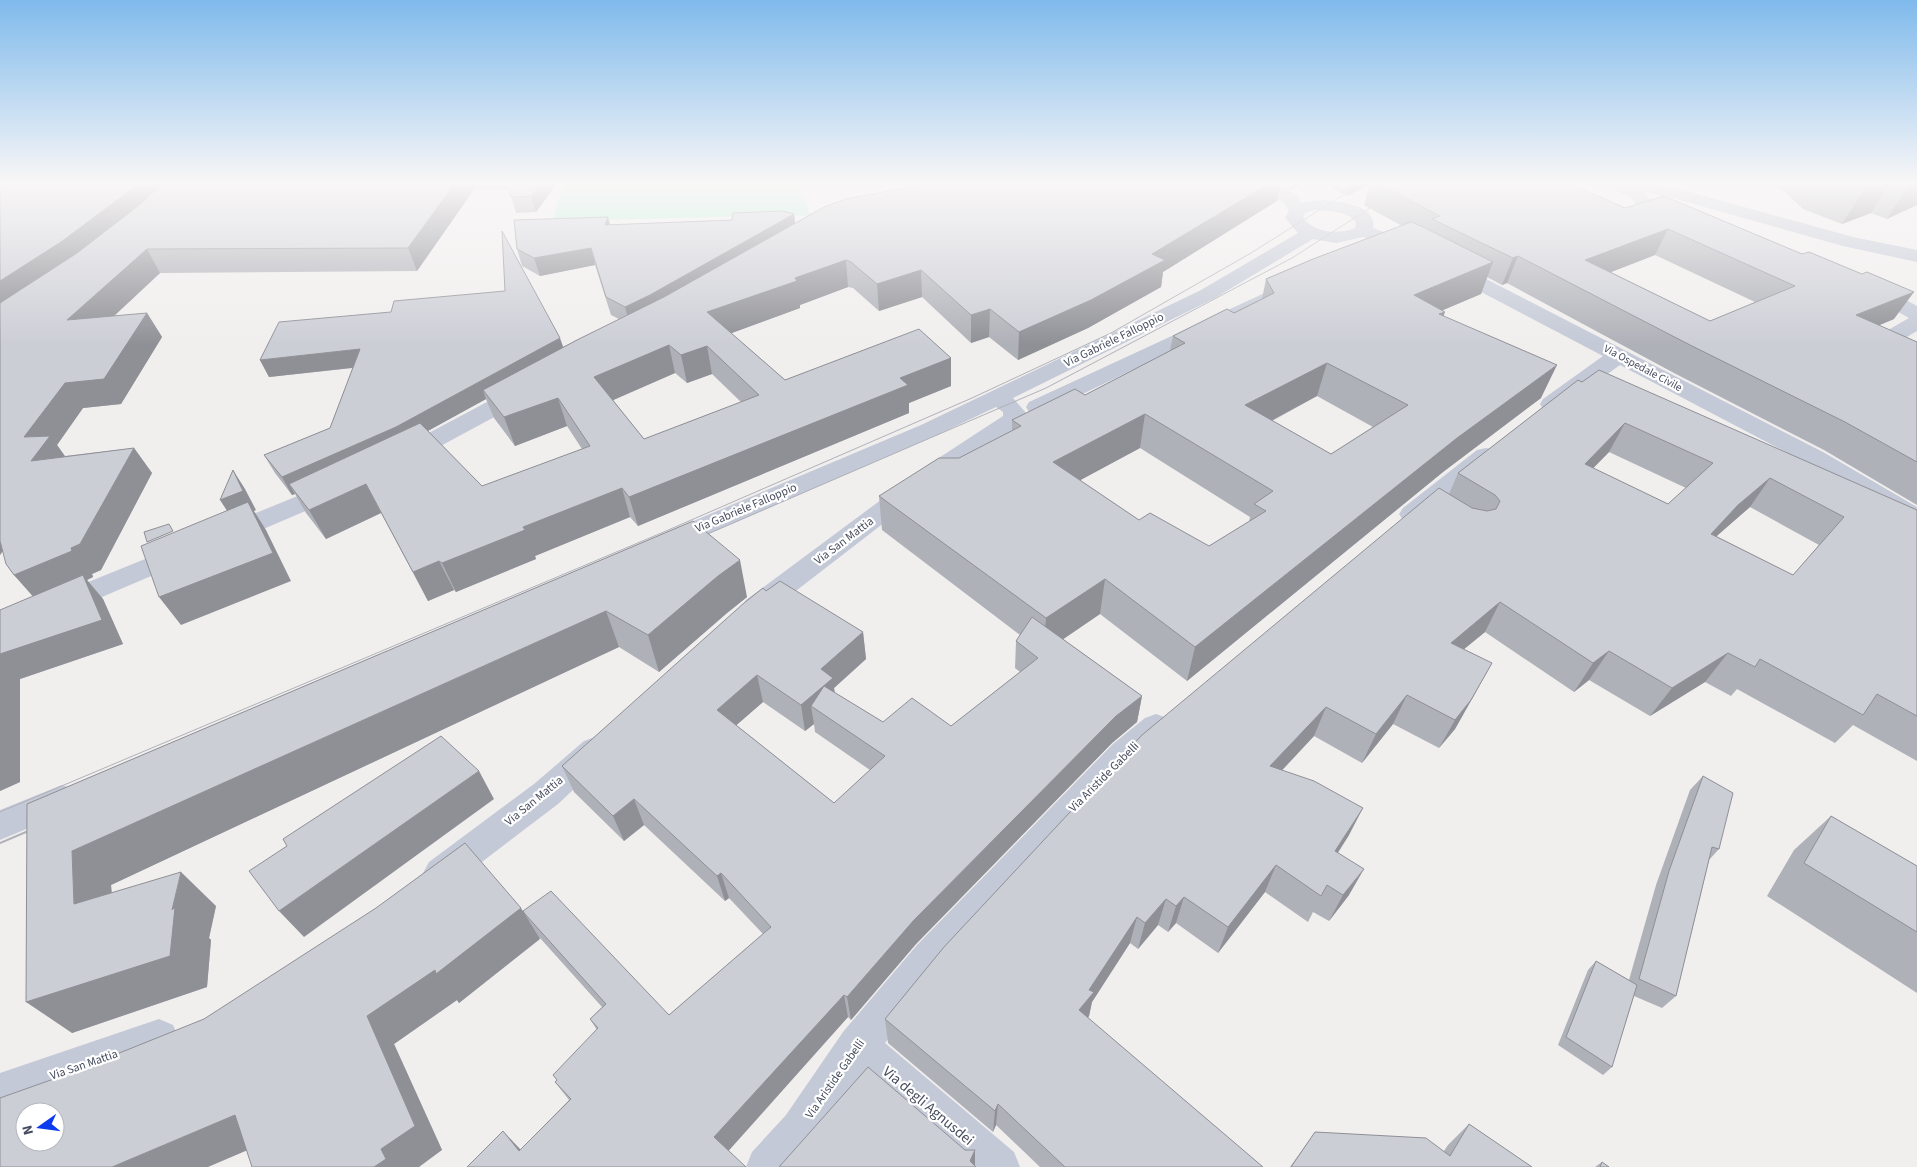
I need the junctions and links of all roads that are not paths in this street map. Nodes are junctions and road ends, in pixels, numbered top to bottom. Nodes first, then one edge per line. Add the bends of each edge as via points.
1 (1305, 236) edge
2 (1376, 236) edge
3 (1830, 236) edge
4 (1917, 256) edge
5 (1851, 279) edge
6 (1269, 297) edge
7 (1917, 314) edge
8 (1917, 322) edge
9 (1094, 350) junction
10 (1619, 355) junction
11 (1917, 364) edge
12 (1121, 366) junction
13 (544, 379) edge
14 (998, 397) junction
15 (1037, 407) edge
16 (380, 467) edge
17 (354, 479) edge
18 (1917, 518) edge
19 (1388, 534) edge
20 (640, 554) edge
21 (731, 628) edge
22 (0, 632) edge
23 (1177, 710) edge
24 (620, 728) edge
25 (82, 790) edge
26 (0, 825) edge
27 (418, 890) edge
28 (190, 1028) edge
29 (857, 1046) junction
30 (0, 1094) edge
31 (767, 1167) edge
32 (999, 1167) edge

1 - 9 street, Via Gabriele Falloppio via 1208,294
2 - 10 street, Via Ospedale Civile via 1432,259
3 - 4 street
5 - 7 street
6 - 12 street
8 - 11 street via 1877,346
9 - 12 street
9 - 14 street, Via Gabriele Falloppio
10 - 18 street, Via Ospedale Civile via 1814,457
10 - 19 street via 1519,429 1436,509
12 - 15 street
13 - 16 street
14 - 20 street, Via Gabriele Falloppio via 929,430
14 - 21 street, Via San Mattia via 1011,408 1014,419 937,470
17 - 22 street
23 - 29 street, Via Aristide Gabelli via 1124,753 930,958
24 - 27 street, Via San Mattia via 546,794
25 - 26 street
28 - 30 street, Via San Mattia
29 - 31 street, Via Aristide Gabelli via 800,1130
29 - 32 street, Via degli Agnusdei

